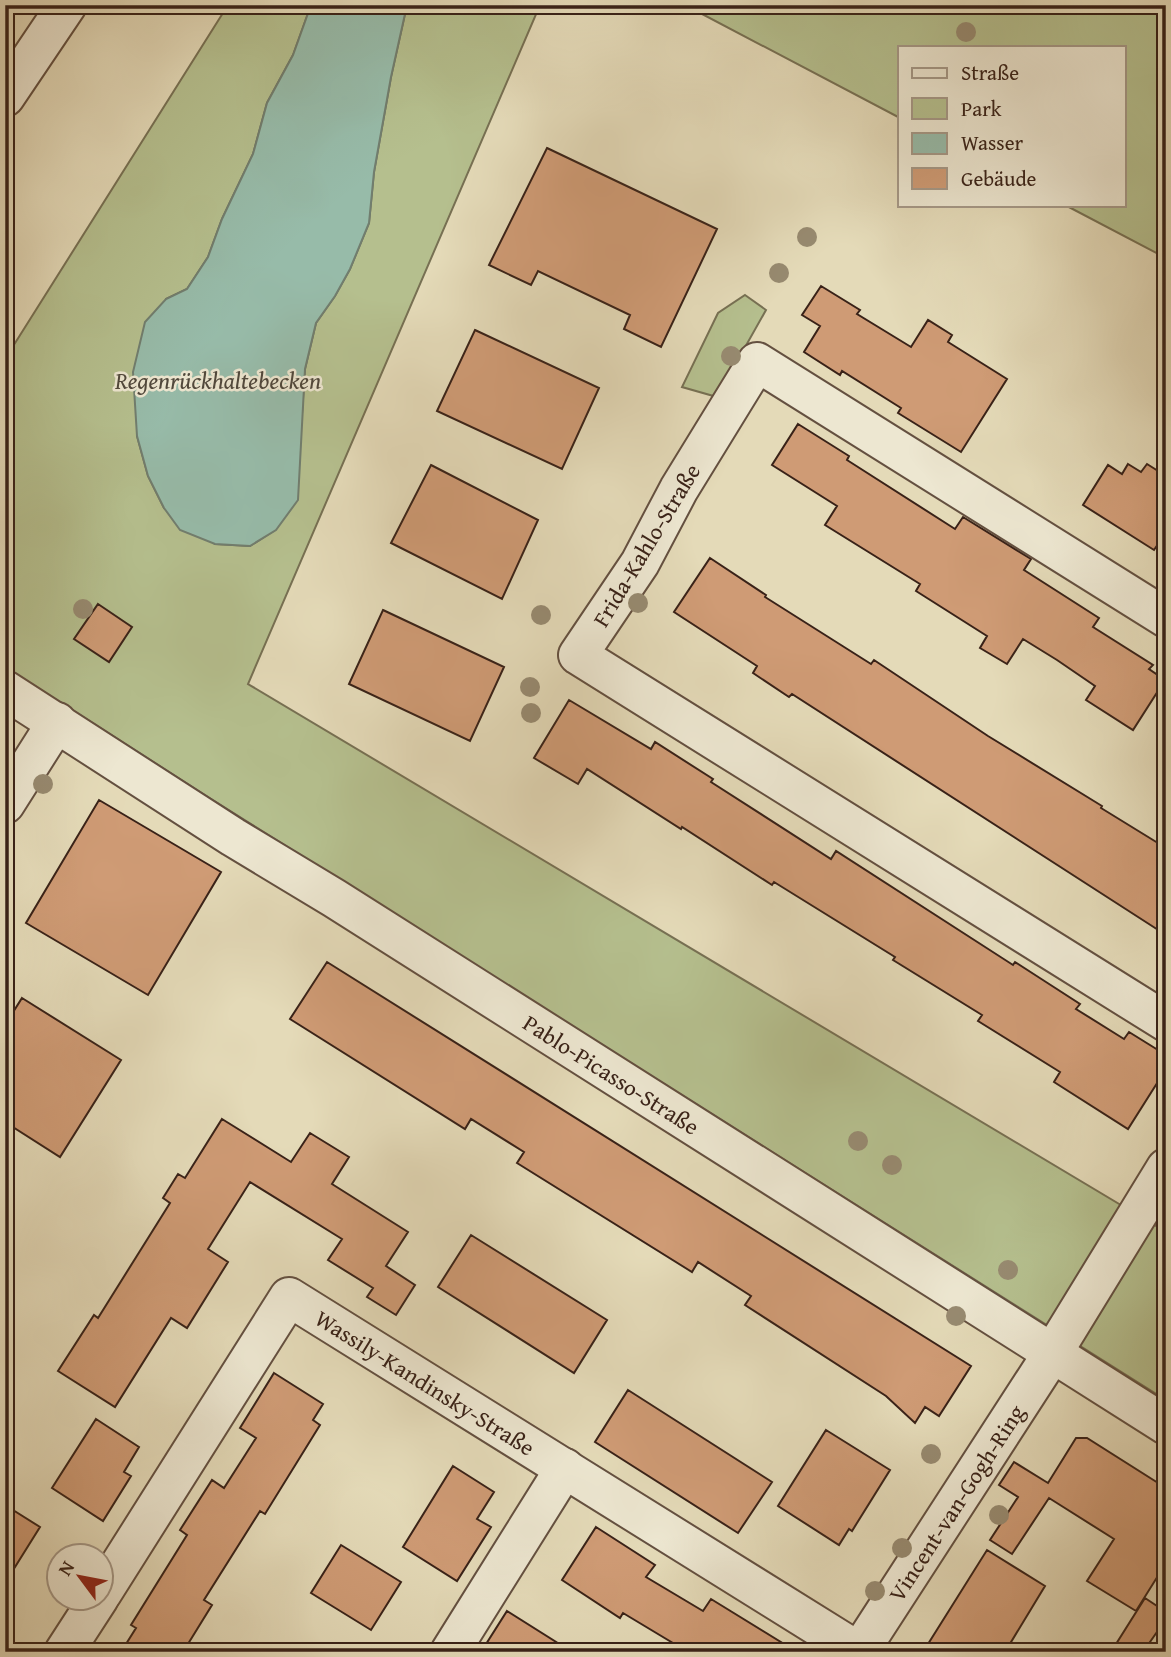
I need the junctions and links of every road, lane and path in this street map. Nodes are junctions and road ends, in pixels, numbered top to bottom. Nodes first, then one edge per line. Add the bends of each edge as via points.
1 (67, 5) edge
2 (5, 97) edge
3 (1166, 618) edge
4 (5, 690) edge
5 (57, 722) junction
6 (5, 804) edge
7 (1166, 1022) edge
8 (1166, 1168) edge
9 (1052, 1354) junction
10 (1166, 1425) edge
11 (565, 1468) junction
12 (116, 1571) edge
13 (90, 1612) edge
14 (64, 1652) edge
15 (450, 1652) edge
16 (859, 1652) edge

1 - 2 street
3 - 7 street, Frida-Kahlo-Straße via 757,362 679,489 640,563 578,655
4 - 5 street, Pablo-Picasso-Straße
5 - 6 street
5 - 9 street, Pablo-Picasso-Straße
8 - 9 street
9 - 10 street, Pablo-Picasso-Straße
9 - 16 street, Vincent-van-Gogh-Ring
11 - 12 street, Wassily-Kandinsky-Straße via 289,1297
11 - 15 street
11 - 16 street, Wassily-Kandinsky-Straße
13 - 14 street

